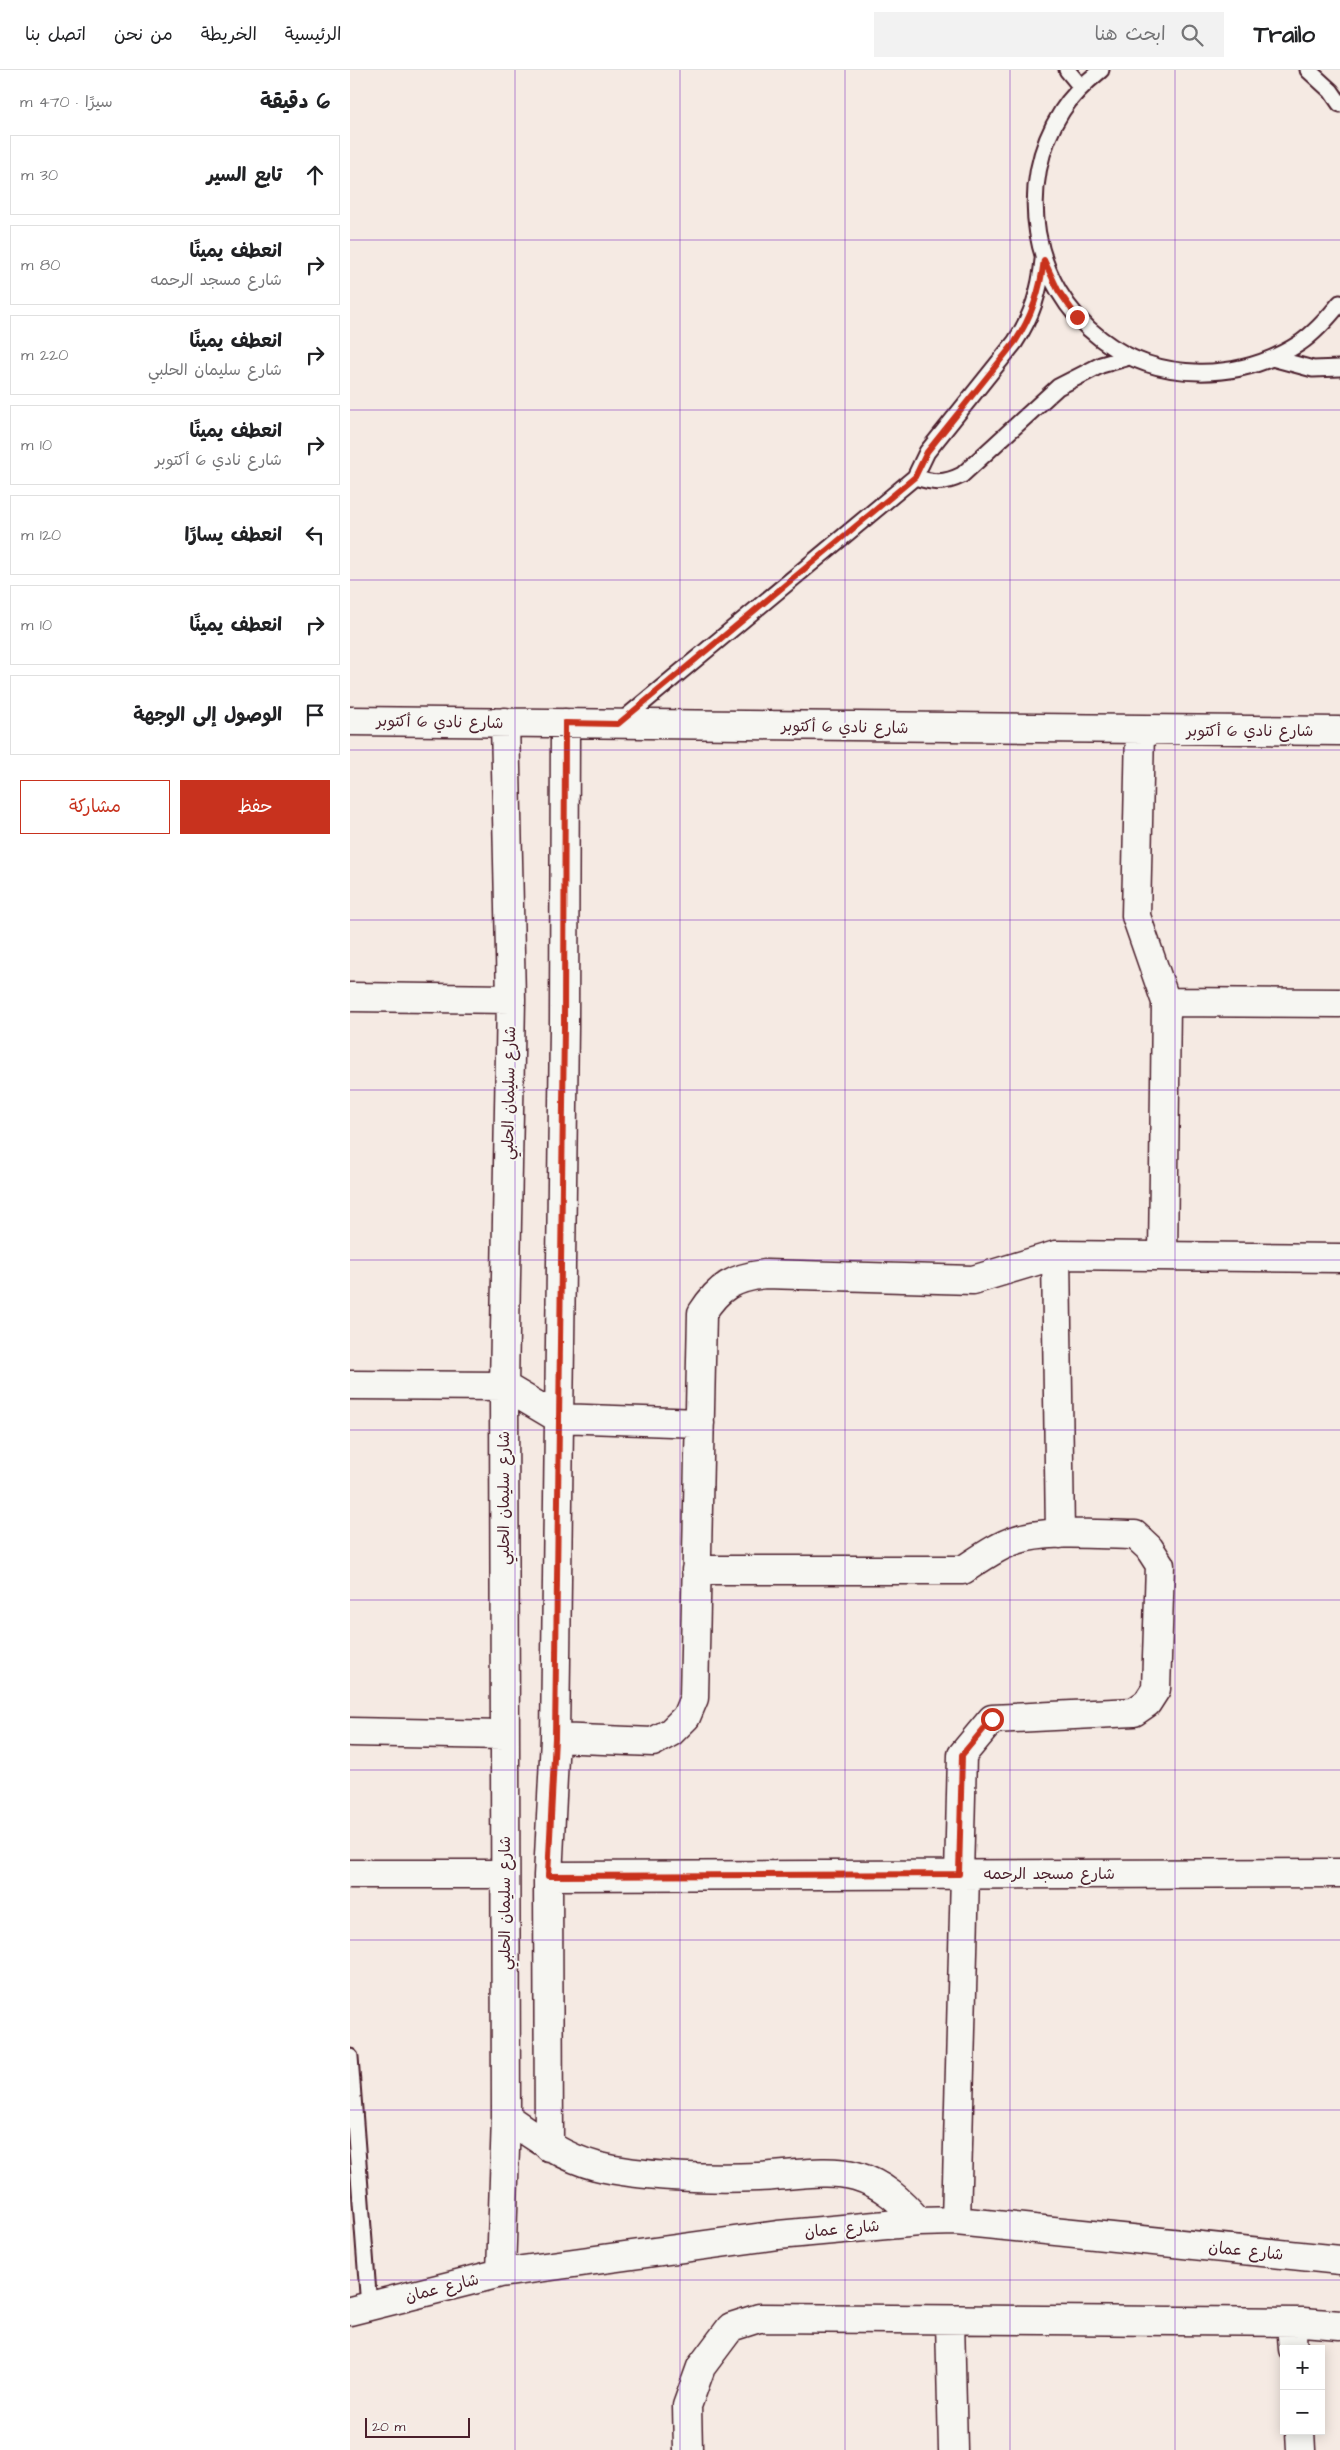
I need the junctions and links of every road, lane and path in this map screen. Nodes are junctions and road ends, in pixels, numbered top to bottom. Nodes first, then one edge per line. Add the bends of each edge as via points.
1 (1067, 70) edge
2 (1101, 70) edge
3 (1308, 70) edge
4 (1335, 86) edge
5 (1082, 87) junction
6 (1340, 104) edge
7 (1044, 260) junction
8 (1340, 303) edge
9 (1129, 357) junction
10 (1272, 358) junction
11 (1340, 368) edge
12 (915, 477) junction
13 (350, 721) edge
14 (505, 722) junction
15 (565, 723) junction
16 (618, 724) junction
17 (1140, 730) junction
18 (1340, 731) edge
19 (350, 997) edge
20 (511, 998) junction
21 (1166, 1002) junction
22 (1340, 1004) edge
23 (1056, 1254) junction
24 (1163, 1256) junction
25 (1340, 1258) edge
26 (350, 1384) edge
27 (504, 1386) junction
28 (558, 1418) junction
29 (700, 1423) junction
30 (1060, 1534) junction
31 (696, 1570) junction
32 (350, 1732) edge
33 (504, 1735) junction
34 (555, 1738) junction
35 (1340, 1873) edge
36 (350, 1874) edge
37 (505, 1874) junction
38 (962, 1875) junction
39 (548, 1876) junction
40 (350, 2056) edge
41 (506, 2117) junction
42 (549, 2147) junction
43 (919, 2222) junction
44 (956, 2222) junction
45 (1340, 2260) edge
46 (501, 2273) junction
47 (359, 2309) edge
48 (950, 2320) junction
49 (1340, 2325) edge
50 (1292, 2336) edge
51 (1300, 2435) edge
52 (688, 2450) edge
53 (953, 2450) edge
54 (1301, 2450) edge

1 - 5 lane
2 - 5 lane
3 - 4 lane
4 - 6 lane
5 - 7 lane via 1062,111 1047,138 1038,168 1034,199 1036,230
7 - 9 lane via 1058,290 1077,317 1101,340
7 - 12 lane via 1041,284 1026,325 927,452
8 - 10 lane via 1325,322 1301,343
9 - 10 lane via 1157,367 1215,373 1245,368
9 - 12 lane via 1101,365 1058,387 962,475 938,483
10 - 11 lane via 1313,369
12 - 16 lane
13 - 14 street, شارع نادي 6 أكتوبر
14 - 15 street, شارع نادي 6 أكتوبر
14 - 20 street, شارع سليمان الحلبي
15 - 16 street, شارع نادي 6 أكتوبر
15 - 28 street
16 - 17 street, شارع نادي 6 أكتوبر
17 - 18 street, شارع نادي 6 أكتوبر
17 - 21 street via 1136,916
19 - 20 street
20 - 27 street, شارع سليمان الحلبي
21 - 22 street
21 - 24 street
23 - 24 street
23 - 29 street via 974,1280 765,1274 746,1276 728,1284 713,1296 702,1313
23 - 30 street
24 - 25 street
26 - 27 street
27 - 28 street
27 - 33 street, شارع سليمان الحلبي
28 - 29 street
28 - 34 street
29 - 31 street
30 - 31 street via 1017,1540 963,1570
30 - 38 street via 1135,1535 1160,1565 1156,1689 1147,1703 1134,1712 992,1719 962,1755
31 - 34 street via 694,1698 686,1717 671,1732 653,1742
32 - 33 street
33 - 37 street, شارع سليمان الحلبي
34 - 39 street
35 - 38 street, شارع مسجد الرحمه
36 - 37 street
37 - 41 street, شارع سليمان الحلبي
38 - 39 street, شارع مسجد الرحمه
38 - 44 street
39 - 42 street
40 - 47 lane
41 - 42 street
41 - 46 street, شارع سليمان الحلبي
42 - 43 street via 596,2166 642,2173 746,2177 854,2176 899,2198
43 - 44 street, شارع عمان
43 - 46 street, شارع عمان via 778,2235
44 - 45 street, شارع عمان
46 - 47 street, شارع عمان
48 - 50 street
48 - 52 street via 759,2318 731,2327 701,2367 687,2406
48 - 53 street
49 - 50 street
51 - 54 street

